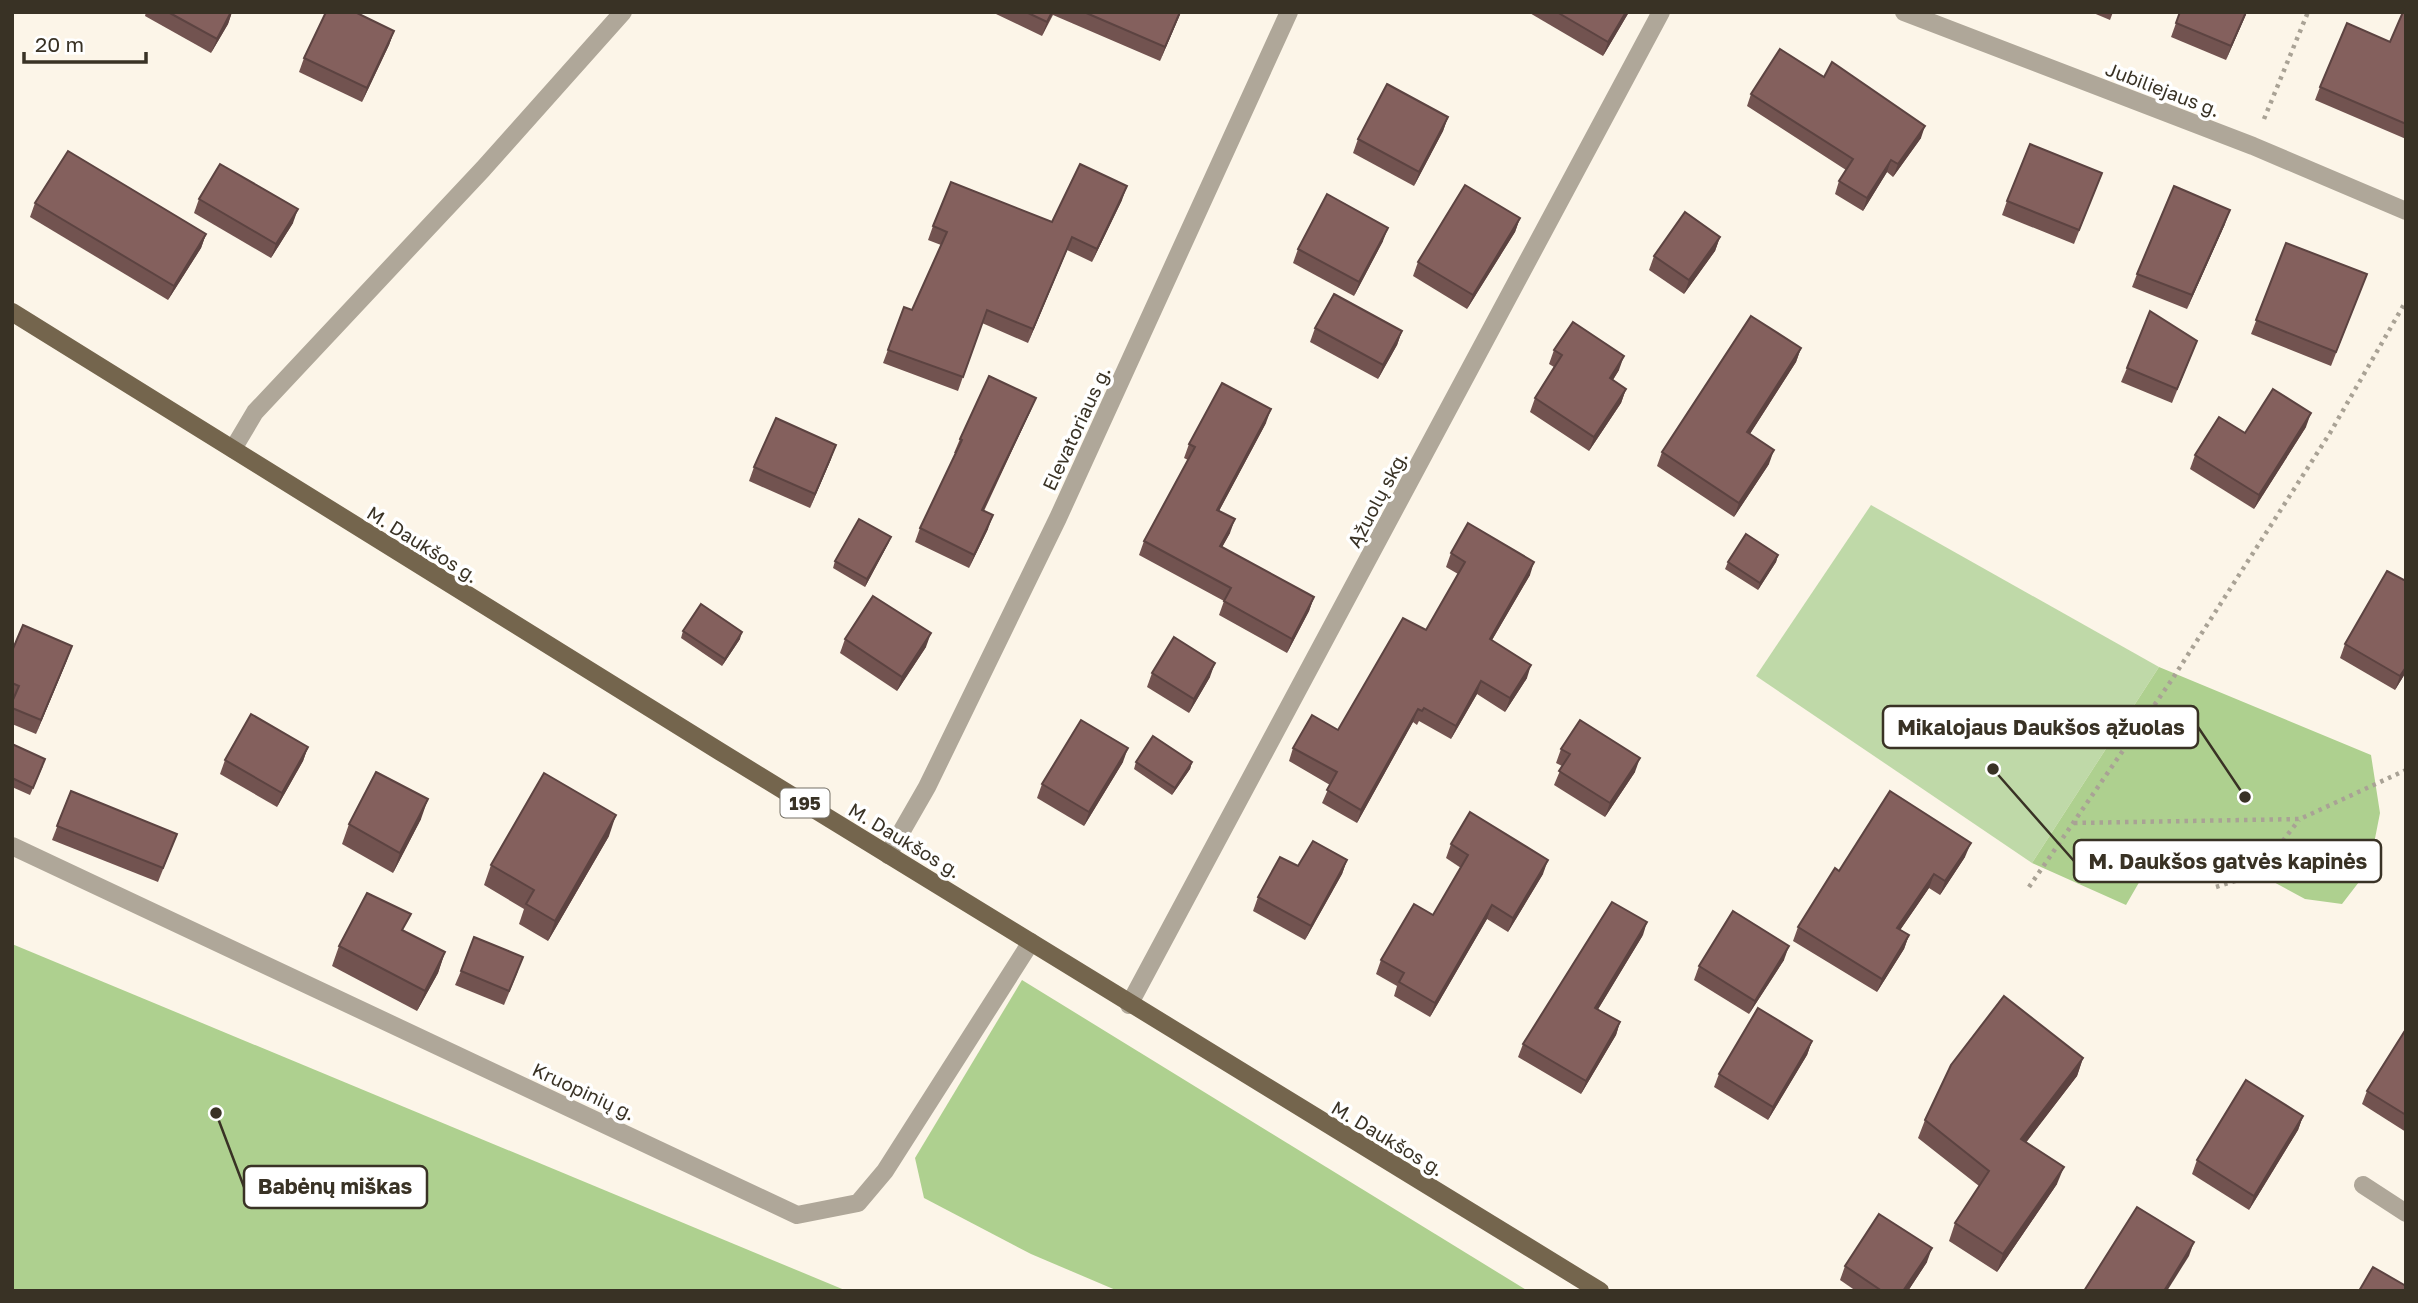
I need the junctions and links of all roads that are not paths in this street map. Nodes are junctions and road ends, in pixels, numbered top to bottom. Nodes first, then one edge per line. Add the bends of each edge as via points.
1 (623, 12) edge
2 (1289, 12) edge
3 (1661, 12) edge
4 (1904, 12) edge
5 (2406, 211) edge
6 (12, 312) edge
7 (233, 449) junction
8 (12, 846) edge
9 (888, 855) junction
10 (1031, 942) junction
11 (1129, 1005) junction
12 (2363, 1185) dead end
13 (2406, 1213) edge
14 (1600, 1291) edge

1 - 7 street via 255,412
2 - 9 street, Elevatoriaus g. via 1058,518 927,787
3 - 11 street, Ąžuolų skg.
4 - 5 street, Jubiliejaus g. via 2253,146
6 - 7 main road, M. Daukšos g. / 195
7 - 9 main road, M. Daukšos g. / 195
8 - 10 street, Kruopinių g. via 797,1216 858,1203 885,1171
9 - 10 main road, M. Daukšos g. / 195
10 - 11 main road, M. Daukšos g. / 195
11 - 14 main road, M. Daukšos g. / 195
12 - 13 street

